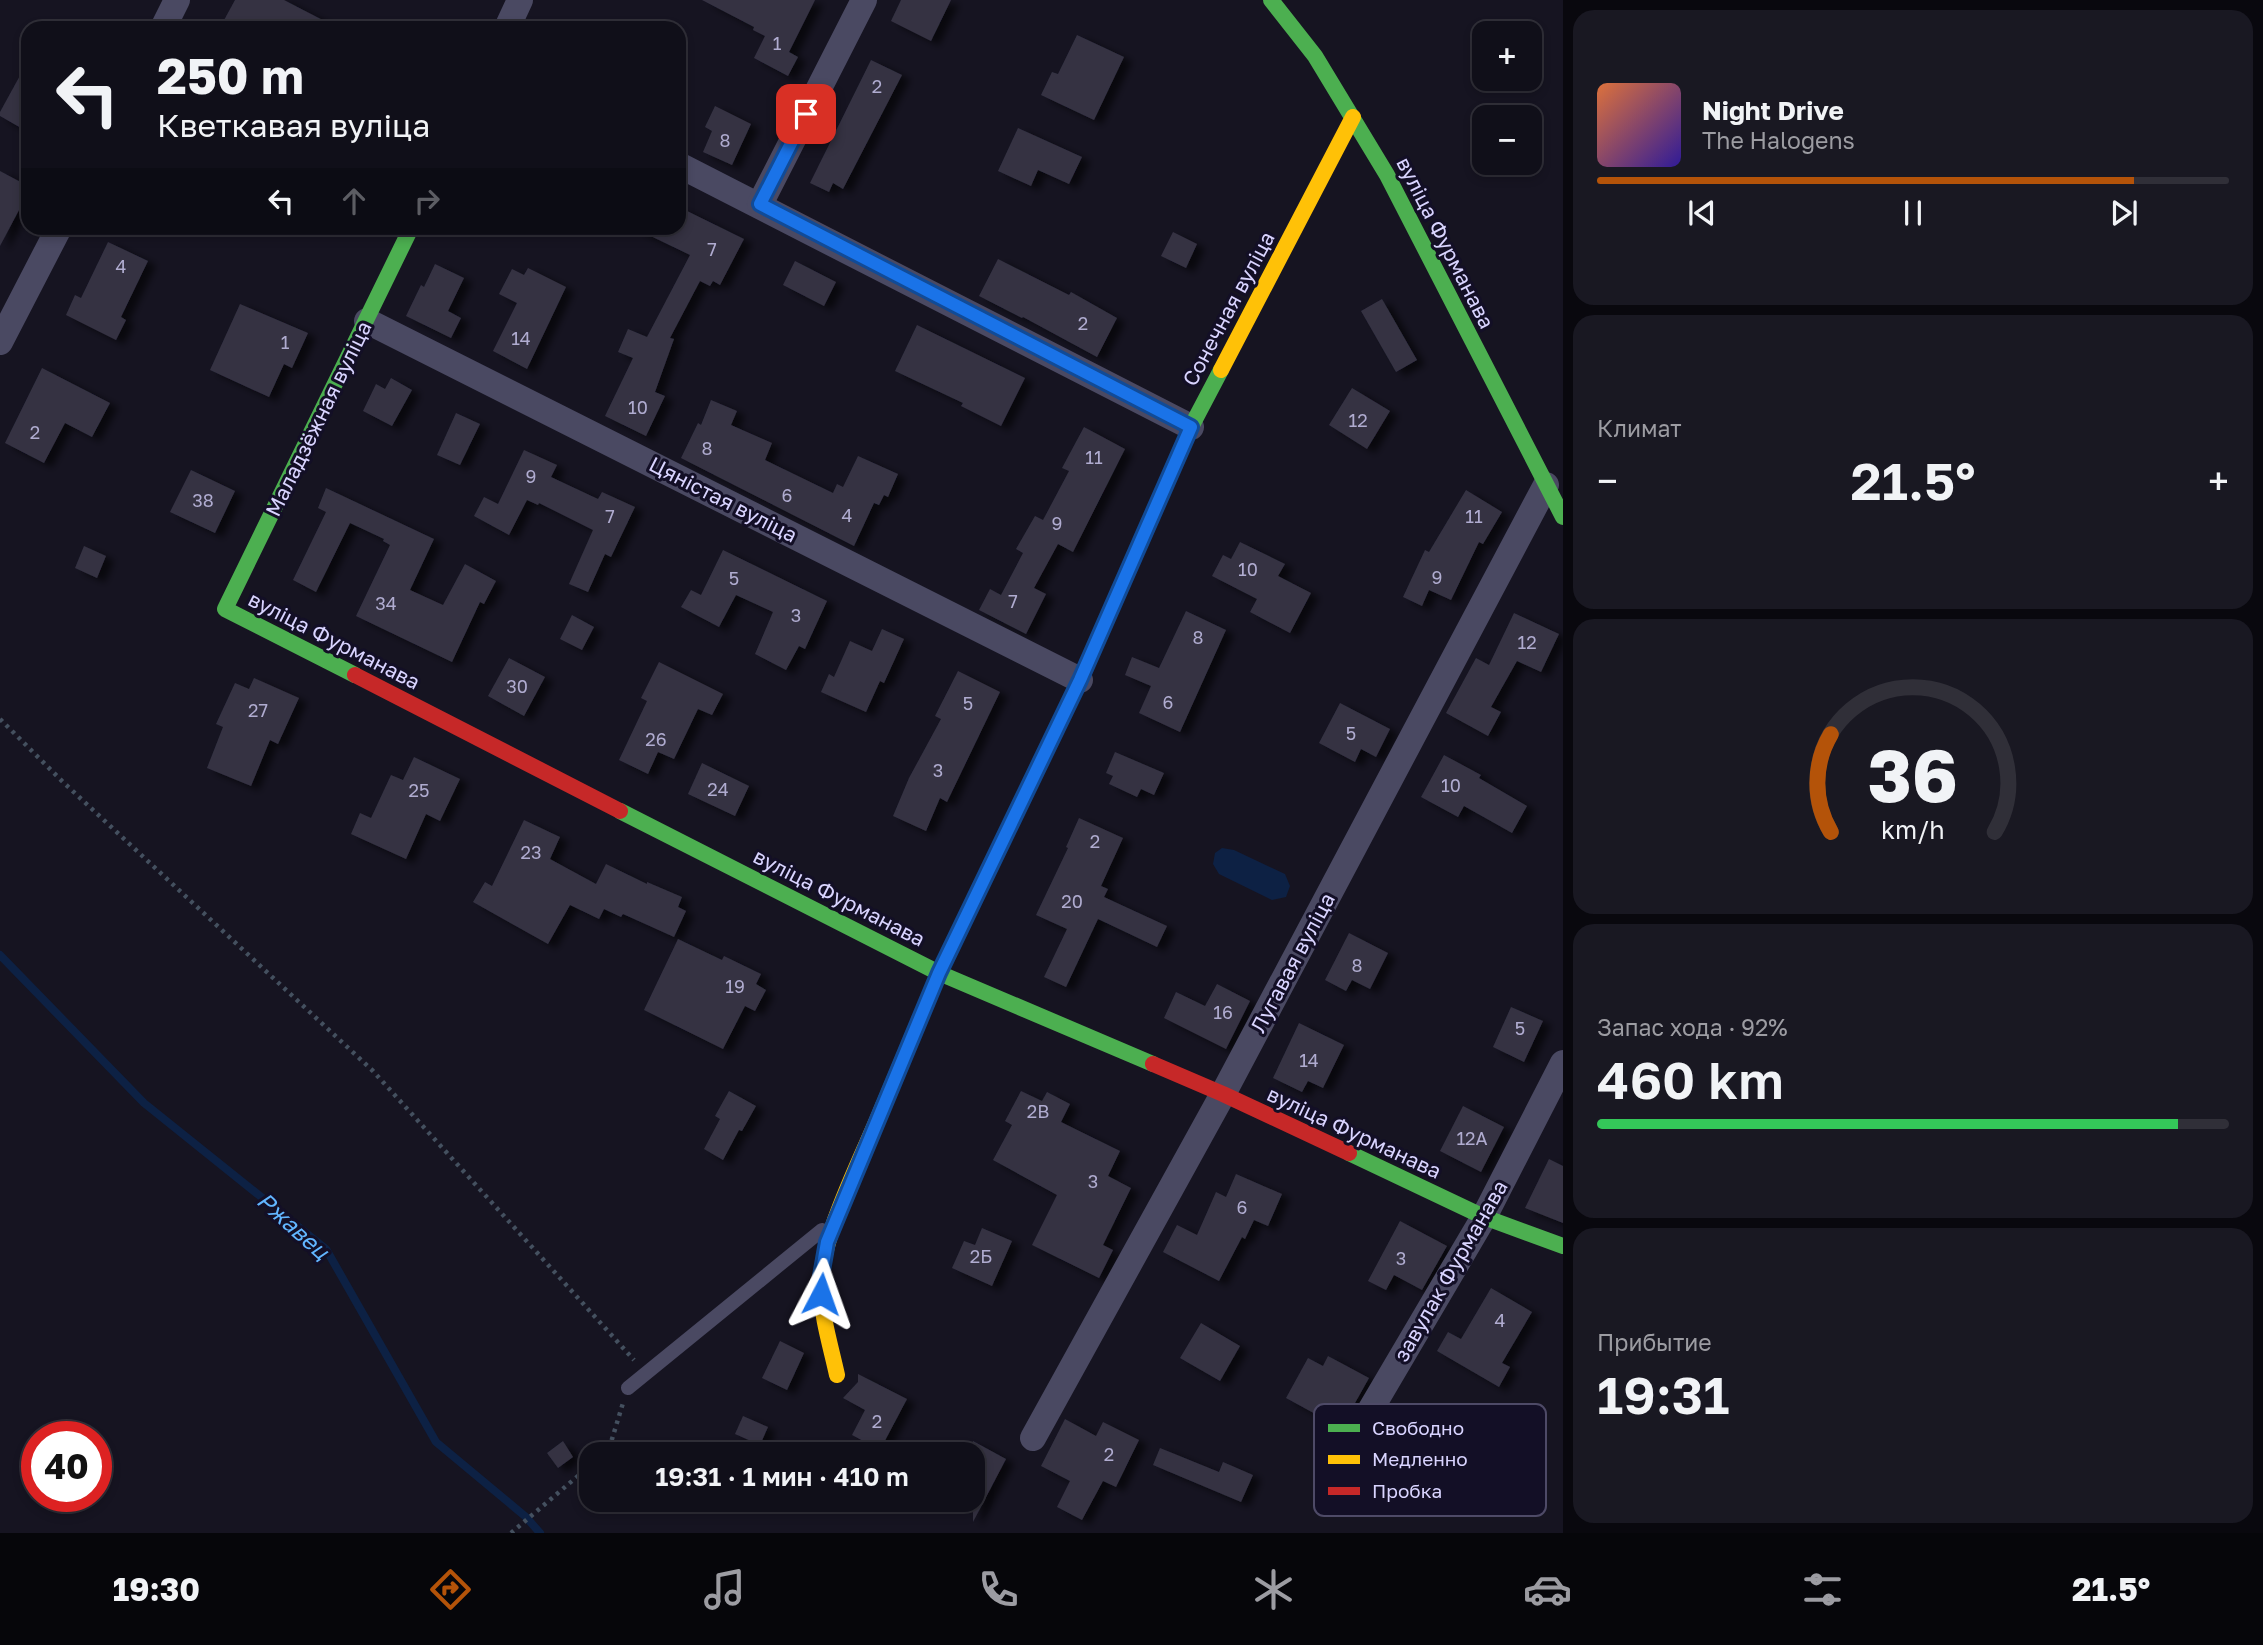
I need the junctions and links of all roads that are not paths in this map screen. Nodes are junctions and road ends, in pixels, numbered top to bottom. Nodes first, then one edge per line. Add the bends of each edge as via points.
1 (177, 0) edge
2 (520, 0) edge
3 (864, 0) edge
4 (1271, 0) edge
5 (166, 21) edge
6 (510, 21) edge
7 (1353, 117) junction
8 (686, 168) edge
9 (760, 204) junction
10 (55, 235) edge
11 (408, 235) edge
12 (367, 321) junction
13 (0, 342) edge
14 (1191, 427) junction
15 (1546, 485) junction
16 (1563, 515) edge
17 (225, 609) joint
18 (1080, 680) junction
19 (939, 973) junction
20 (1563, 1063) edge
21 (1223, 1094) junction
22 (1484, 1217) junction
23 (836, 1219) junction
24 (1563, 1245) edge
25 (837, 1376) dead end
26 (628, 1388) road end
27 (1374, 1404) edge
28 (1033, 1438) dead end

1 - 5 street
2 - 6 street
3 - 9 street
4 - 7 street, вуліца Фурманава via 1315,56
7 - 14 street, Сонечная вуліца
7 - 15 street, вуліца Фурманава
8 - 9 street
9 - 14 street
10 - 13 street
11 - 12 street, Маладзёжная вуліца
12 - 17 street, Маладзёжная вуліца
12 - 18 street, Цяністая вуліца
14 - 18 street, Сонечная вуліца
15 - 16 street, вуліца Фурманава
15 - 21 street, Лугавая вуліца
17 - 19 street, вуліца Фурманава
18 - 19 street, Сонечная вуліца
19 - 21 street, вуліца Фурманава
19 - 23 street, Сонечная вуліца
20 - 22 street, завулак Фурманава
21 - 22 street, вуліца Фурманава
21 - 28 street, Лугавая вуліца
22 - 24 street, вуліца Фурманава
22 - 27 street, завулак Фурманава
23 - 25 street, Сонечная вуліца via 827,1242 821,1294
23 - 26 lane

